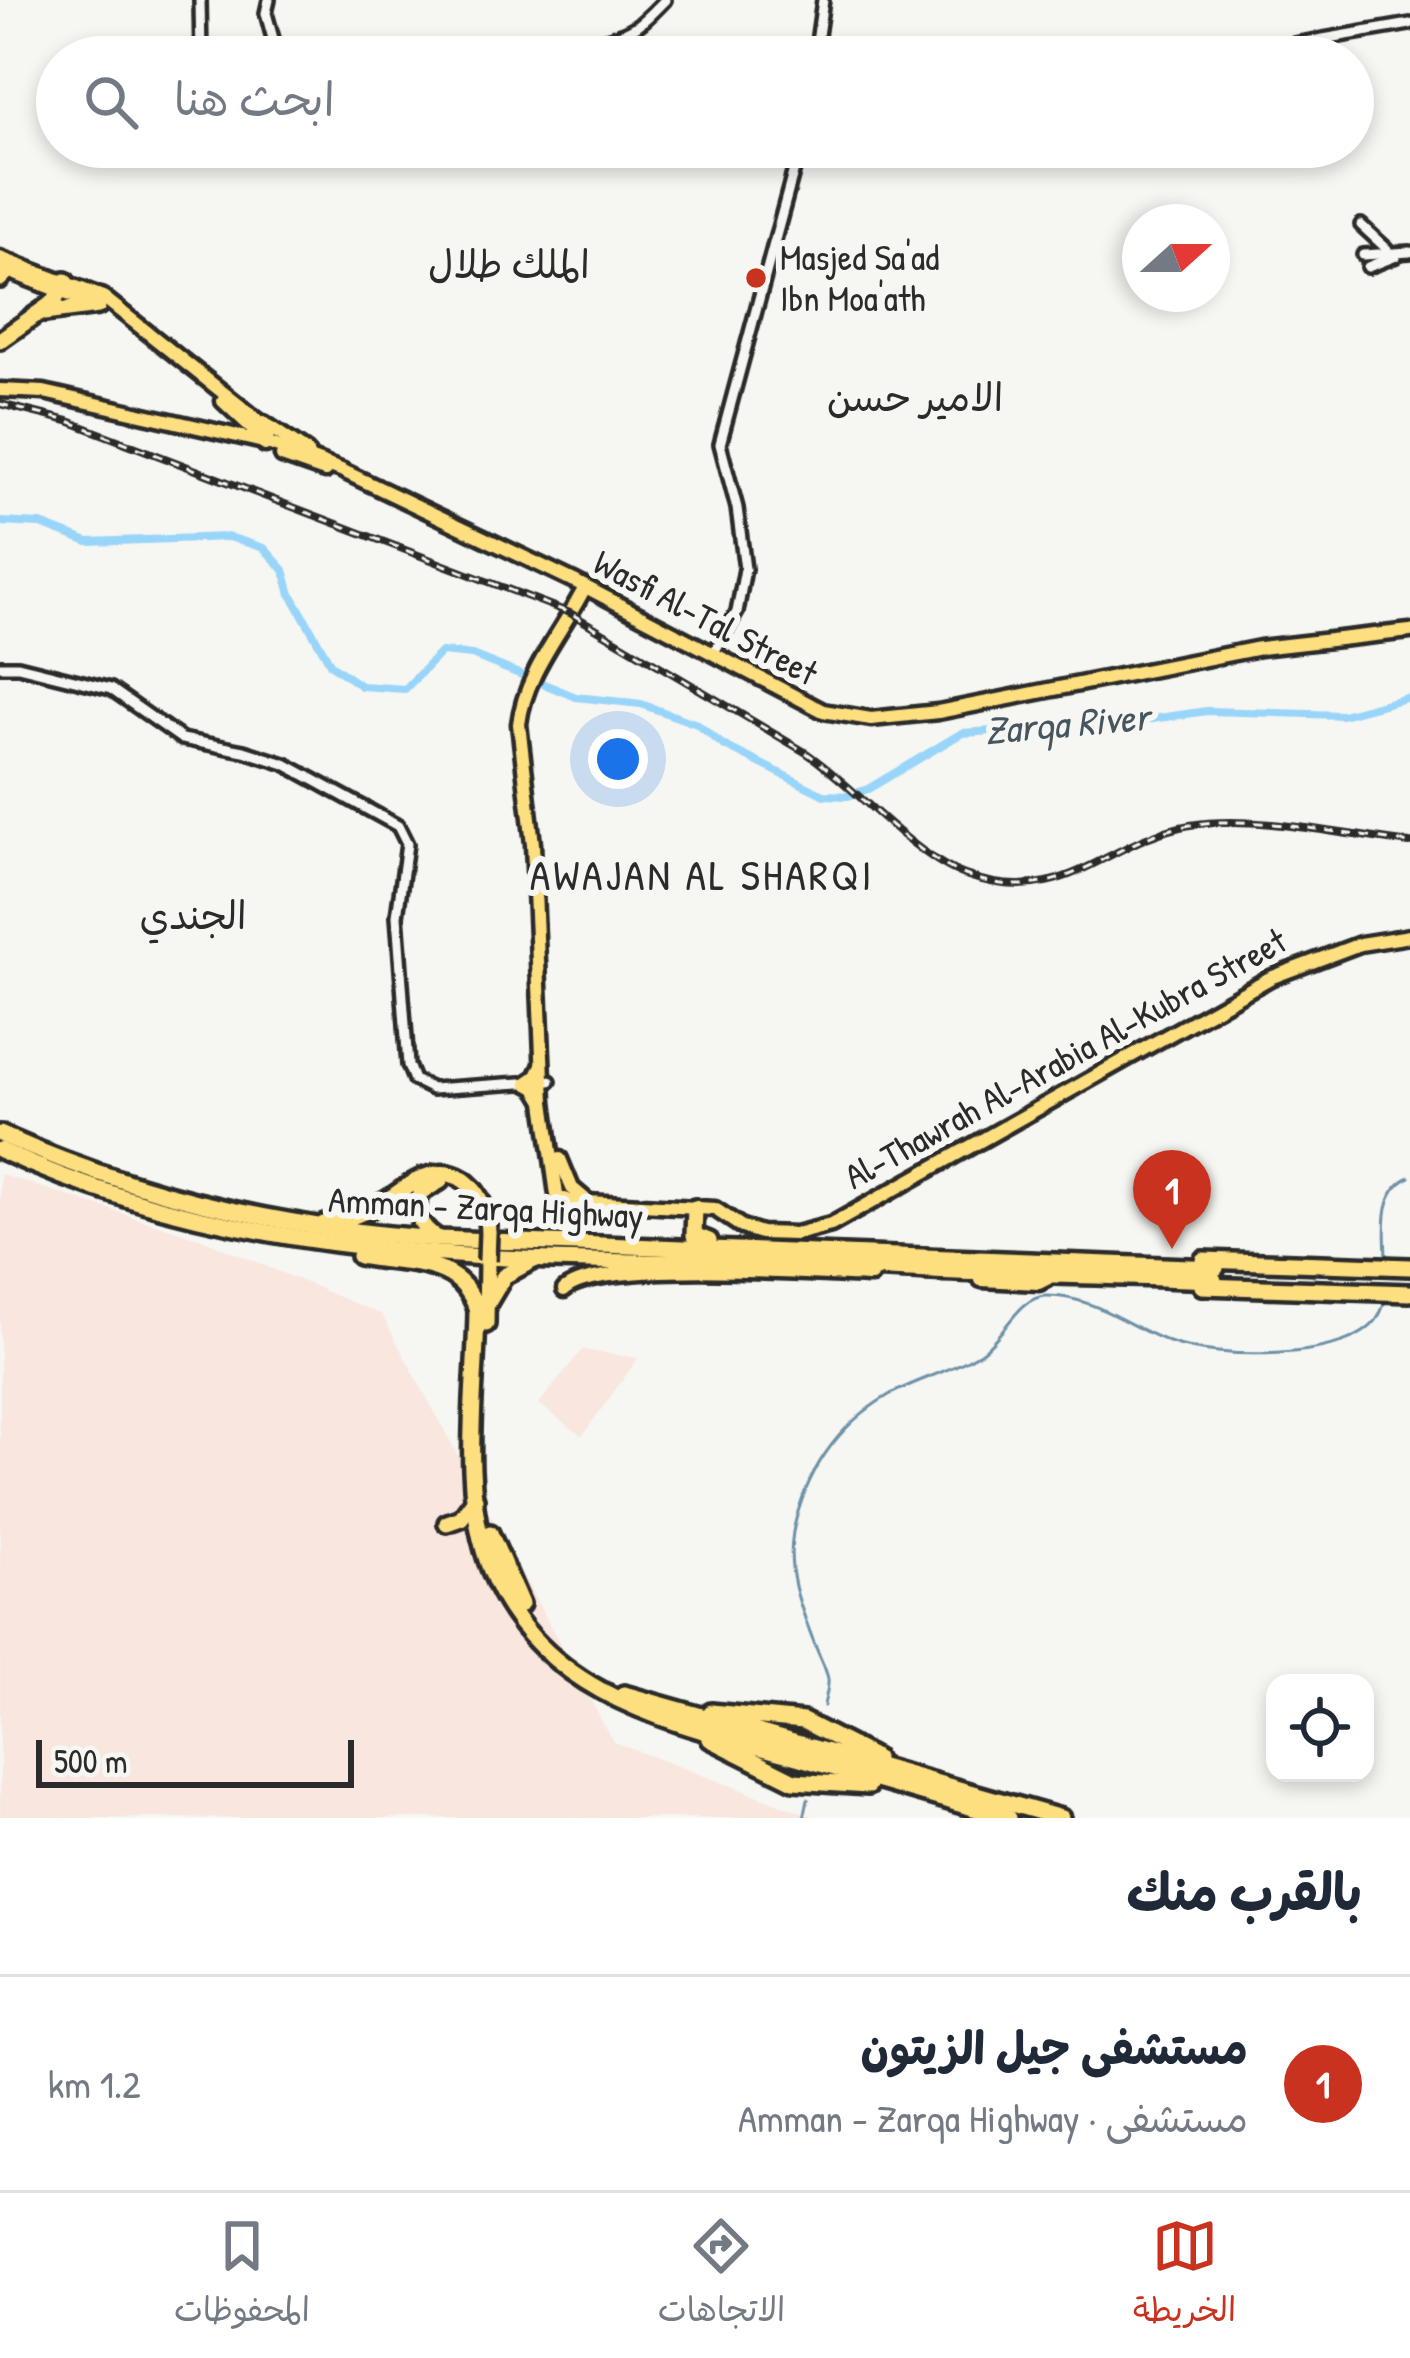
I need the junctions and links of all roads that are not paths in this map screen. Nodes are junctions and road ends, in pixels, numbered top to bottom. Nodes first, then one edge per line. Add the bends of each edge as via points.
1 (200, 0) edge
2 (269, 0) edge
3 (664, 0) edge
4 (823, 0) edge
5 (1410, 25) edge
6 (201, 36) edge
7 (272, 36) edge
8 (608, 36) edge
9 (818, 36) edge
10 (1352, 36) edge
11 (794, 168) edge
12 (1361, 225) dead end
13 (1392, 251) junction
14 (1410, 253) edge
15 (4, 268) edge
16 (64, 286) junction
17 (98, 305) junction
18 (41, 313) junction
19 (0, 340) edge
20 (0, 394) edge
21 (230, 407) junction
22 (260, 422) junction
23 (213, 432) junction
24 (268, 449) junction
25 (317, 460) junction
26 (583, 595) junction
27 (1410, 634) edge
28 (711, 655) junction
29 (0, 666) edge
30 (537, 678) junction
31 (1410, 934) edge
32 (542, 1063) junction
33 (546, 1081) junction
34 (526, 1083) junction
35 (544, 1102) junction
36 (0, 1134) edge
37 (0, 1150) edge
38 (560, 1159) junction
39 (567, 1203) junction
40 (592, 1204) junction
41 (692, 1210) junction
42 (484, 1232) junction
43 (305, 1233) junction
44 (439, 1239) junction
45 (675, 1247) junction
46 (728, 1249) junction
47 (582, 1251) junction
48 (546, 1253) junction
49 (984, 1265) junction
50 (1243, 1266) junction
51 (682, 1268) junction
52 (1410, 1270) edge
53 (1222, 1276) junction
54 (1264, 1278) junction
55 (1047, 1279) junction
56 (564, 1289) dead end
57 (1410, 1289) edge
58 (482, 1312) junction
59 (476, 1451) junction
60 (475, 1499) junction
61 (480, 1533) junction
62 (682, 1719) junction
63 (902, 1780) junction
64 (1007, 1818) edge
65 (1061, 1818) edge

1 - 6 street
2 - 7 street
3 - 8 street via 637,26
4 - 9 street
5 - 10 street
11 - 28 street via 720,444 745,568 742,595
12 - 13 street
13 - 14 street
13 - 14 street via 1365,261
15 - 16 main road
16 - 17 main road
16 - 18 highway
16 - 22 main road via 114,304
17 - 18 highway
17 - 21 main road
18 - 19 highway
20 - 23 main road, Wasfi Al-Tal Street via 44,392
20 - 24 main road, Wasfi Al-Tal Street
21 - 23 main road via 228,426
21 - 24 main road
22 - 24 main road
22 - 25 main road
23 - 24 main road, Wasfi Al-Tal Street
24 - 25 main road, Wasfi Al-Tal Street
24 - 26 main road, Wasfi Al-Tal Street via 345,478
25 - 26 main road, Wasfi Al-Tal Street
26 - 27 main road, Wasfi Al-Tal Street via 821,716 855,724 913,722 1249,656
26 - 28 main road, Wasfi Al-Tal Street
26 - 30 main road
27 - 28 main road, Wasfi Al-Tal Street via 1261,648 871,719 823,712
29 - 34 street via 111,688 182,740 309,775 402,829 408,850 398,902 414,1080 432,1088
30 - 32 main road via 519,724
30 - 33 main road via 524,724 538,836
31 - 41 main road, Al-Thawrah Al-Arabia Al-Kubra Street via 1270,978 835,1224 761,1234
32 - 33 main road
32 - 34 main road
33 - 34 street
33 - 35 main road
33 - 38 main road
34 - 35 main road
35 - 39 main road
36 - 43 highway, Amman - Zarqa Highway via 109,1178
37 - 43 highway, Amman - Zarqa Highway via 152,1206
38 - 39 main road
38 - 40 main road via 572,1188
39 - 40 main road, Al-Thawrah Al-Arabia Al-Kubra Street
39 - 41 main road, Al-Thawrah Al-Arabia Al-Kubra Street
40 - 41 main road, Al-Thawrah Al-Arabia Al-Kubra Street
41 - 45 highway via 688,1238
41 - 46 highway via 695,1238
42 - 43 highway via 476,1191 446,1174
42 - 44 highway via 471,1196 438,1181 421,1192 416,1210
42 - 58 highway, bridge
43 - 44 highway, Amman - Zarqa Highway
43 - 48 highway, Amman - Zarqa Highway via 383,1250
43 - 58 highway via 352,1254 453,1273
44 - 48 highway, Amman - Zarqa Highway
45 - 46 highway, Amman - Zarqa Highway
45 - 47 highway, Amman - Zarqa Highway
46 - 49 highway, Amman - Zarqa Highway via 844,1249
47 - 48 highway, Amman - Zarqa Highway
47 - 51 highway, Amman - Zarqa Highway
48 - 58 highway via 504,1276
49 - 51 highway, Amman - Zarqa Highway
49 - 53 highway, Amman - Zarqa Highway via 1020,1253
49 - 55 highway, Amman - Zarqa Highway
50 - 53 highway, Amman - Zarqa Highway
50 - 53 highway
50 - 54 highway, Amman - Zarqa Highway
50 - 54 highway
51 - 55 main road
51 - 56 main road via 581,1279
52 - 54 highway, Amman - Zarqa Highway
53 - 54 highway, Amman - Zarqa Highway
53 - 55 highway, Amman - Zarqa Highway
54 - 57 highway, Amman - Zarqa Highway
58 - 59 highway
59 - 60 highway
59 - 62 highway via 491,1539 526,1612 583,1670
60 - 61 highway
60 - 61 highway via 453,1521
61 - 62 highway via 510,1605 552,1654 610,1698
62 - 63 highway
62 - 63 highway via 794,1781
62 - 63 highway via 803,1721
63 - 64 highway
63 - 65 highway

